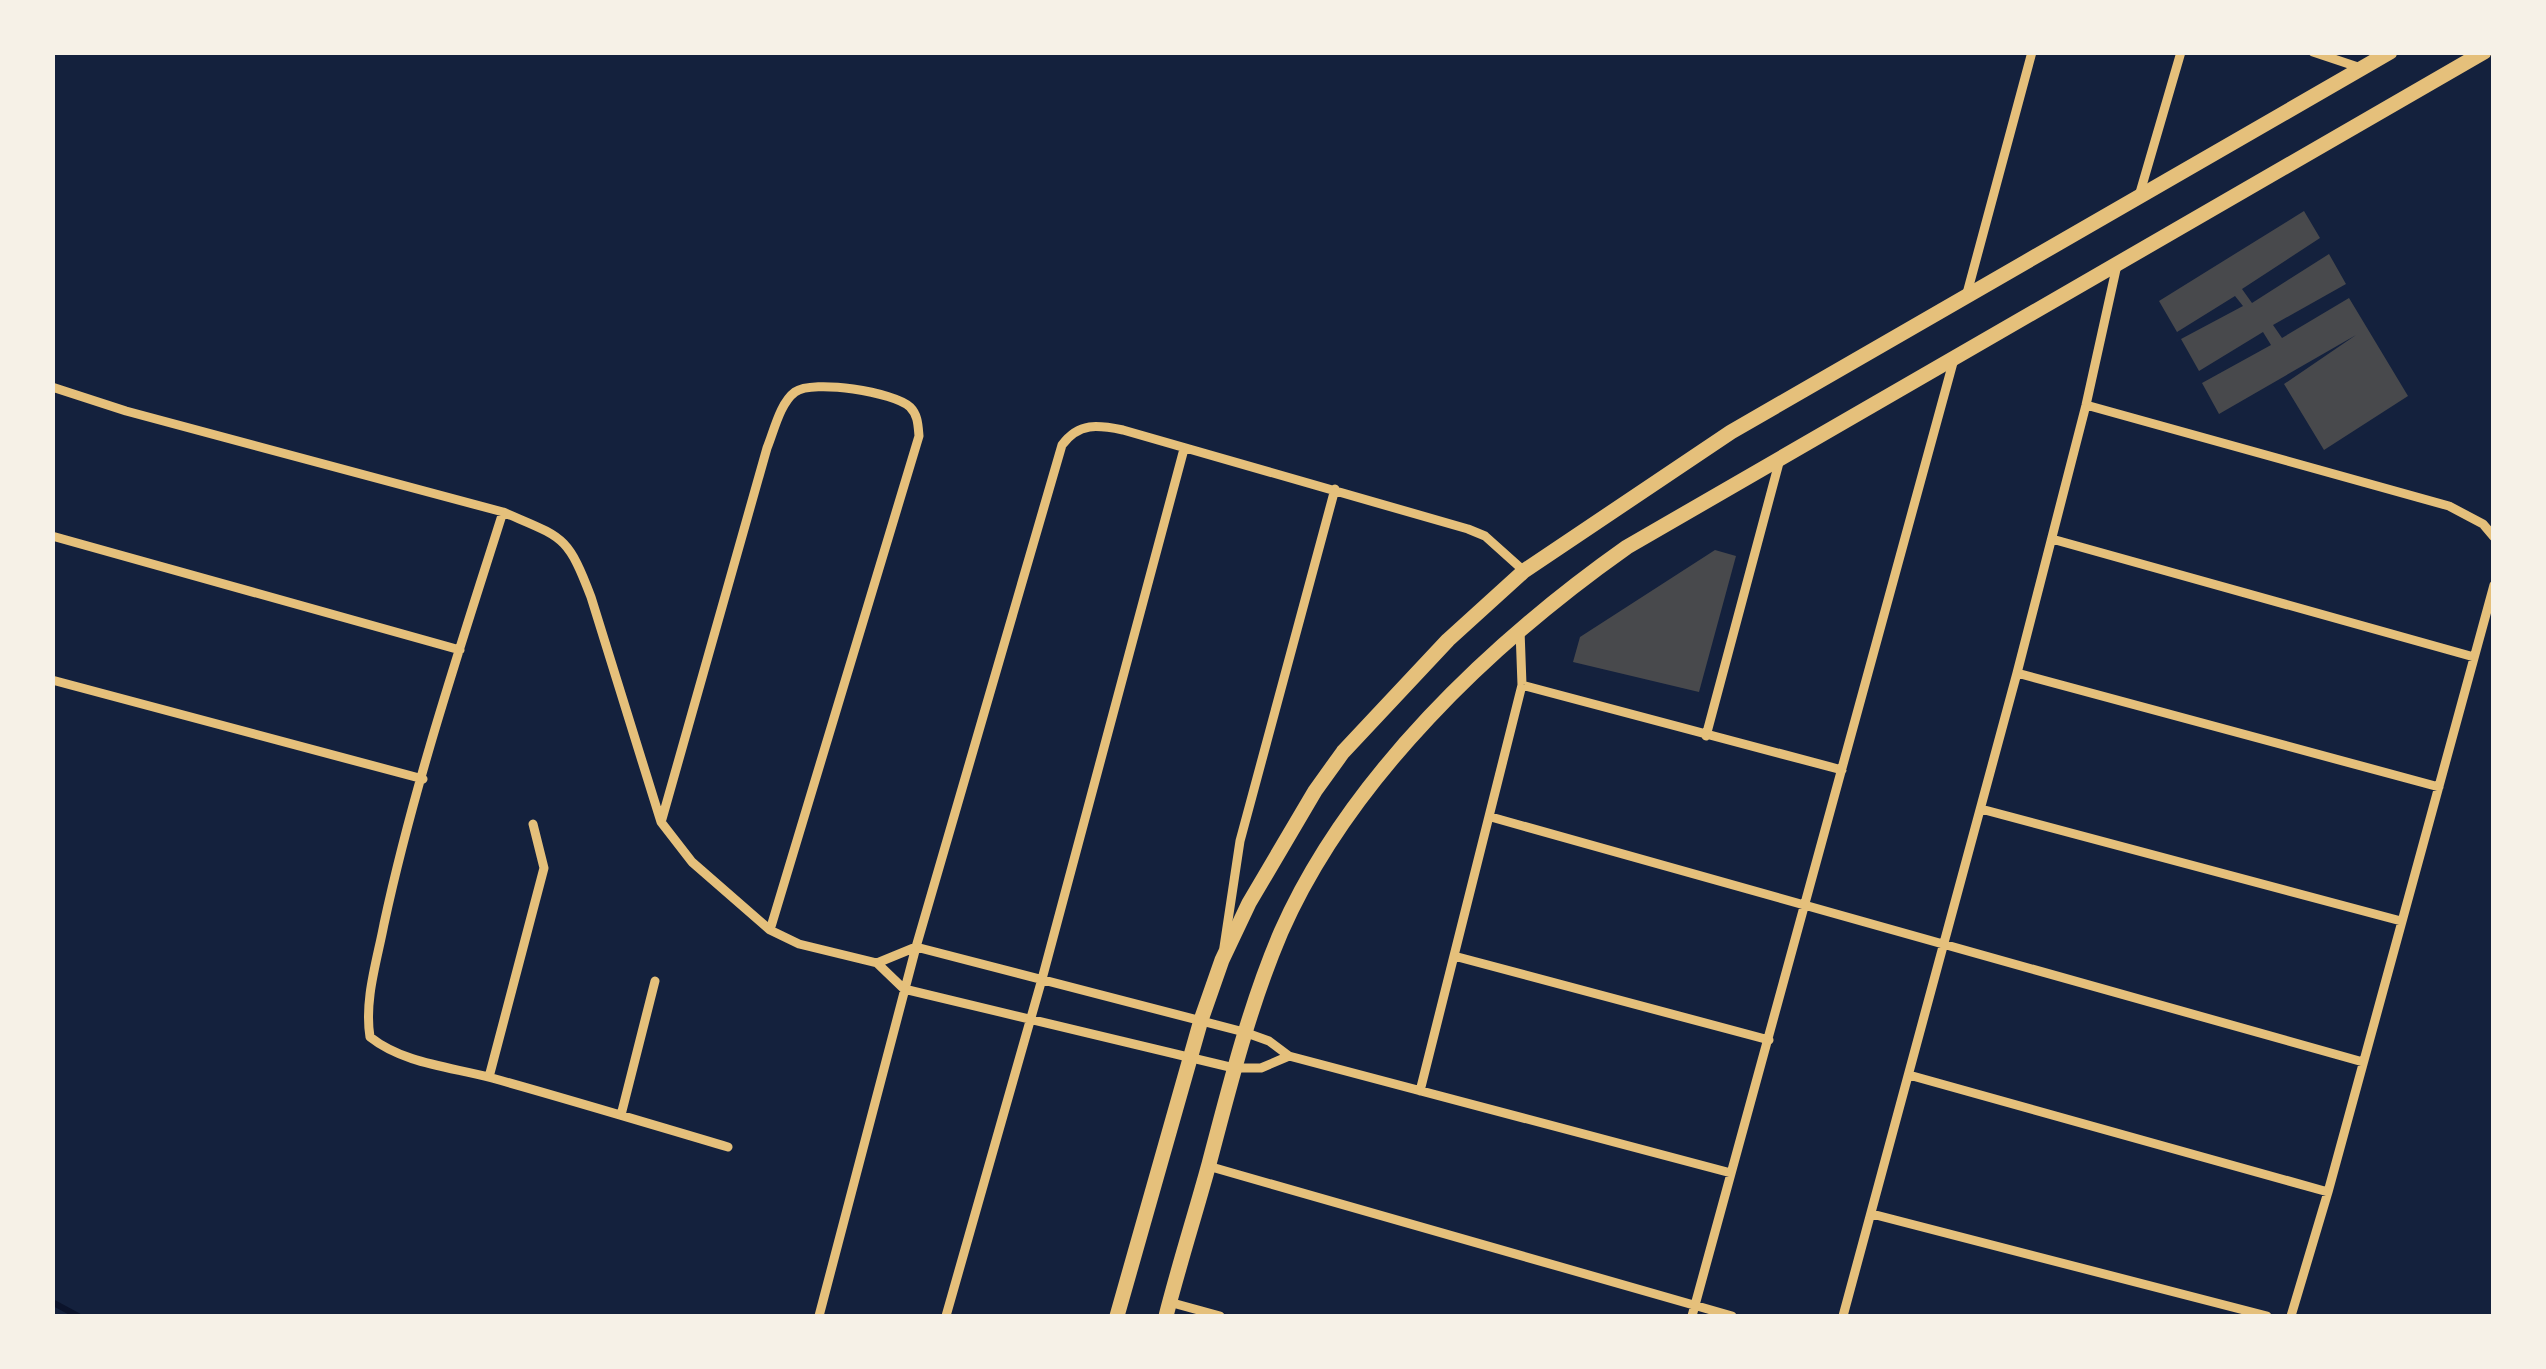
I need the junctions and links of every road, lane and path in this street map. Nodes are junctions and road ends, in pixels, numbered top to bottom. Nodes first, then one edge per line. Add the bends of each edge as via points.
1 (2032, 52) edge
2 (2181, 52) edge
3 (2313, 52) edge
4 (2390, 52) edge
5 (2484, 52) edge
6 (2361, 68) junction
7 (2139, 196) junction
8 (2117, 264) junction
9 (1965, 300) junction
10 (1954, 359) junction
11 (52, 387) edge
12 (2086, 405) junction
13 (1184, 450) junction
14 (1780, 456) junction
15 (1335, 489) junction
16 (503, 512) junction
17 (52, 536) edge
18 (2494, 537) edge
19 (2052, 539) junction
20 (1524, 571) junction
21 (2494, 585) edge
22 (1520, 630) junction
23 (460, 650) junction
24 (2474, 657) junction
25 (2018, 674) junction
26 (52, 680) edge
27 (1522, 685) junction
28 (1706, 736) junction
29 (1842, 770) junction
30 (422, 779) junction
31 (2439, 787) junction
32 (1981, 809) junction
33 (1490, 818) junction
34 (662, 822) junction
35 (534, 824) dead end
36 (1803, 906) junction
37 (2401, 921) junction
38 (770, 930) junction
39 (1945, 944) junction
40 (916, 946) junction
41 (1454, 956) junction
42 (1222, 960) junction
43 (877, 962) junction
44 (1042, 979) junction
45 (655, 980) dead end
46 (904, 989) junction
47 (1031, 1020) junction
48 (1200, 1020) junction
49 (1244, 1032) junction
50 (1769, 1040) junction
51 (1289, 1056) junction
52 (1190, 1057) junction
53 (2363, 1062) junction
54 (1234, 1068) junction
55 (1909, 1074) junction
56 (489, 1077) junction
57 (1420, 1090) junction
58 (621, 1116) junction
59 (728, 1147) dead end
60 (1208, 1166) junction
61 (1731, 1172) junction
62 (2328, 1192) junction
63 (1872, 1214) junction
64 (1167, 1309) edge
65 (1694, 1312) edge
66 (819, 1316) edge
67 (946, 1316) edge
68 (1117, 1316) edge
69 (1220, 1316) edge
70 (1732, 1316) edge
71 (1842, 1316) edge
72 (2267, 1316) edge
73 (2291, 1316) edge

1 - 9 street
2 - 7 street
3 - 6 street
4 - 6 main road
5 - 8 main road
6 - 7 main road
7 - 9 main road
8 - 10 main road
8 - 12 street
9 - 20 main road via 1731,432
10 - 14 main road
10 - 29 street
11 - 16 street
12 - 18 street via 2449,506
12 - 19 street
13 - 15 street
13 - 40 street via 1096,425 1062,444
13 - 44 street
14 - 22 main road via 1627,547
14 - 28 street
15 - 20 street via 1485,536
15 - 42 street via 1240,842
16 - 23 street
16 - 34 street via 560,536 578,562
17 - 23 street
19 - 24 street
19 - 25 street
20 - 42 main road via 1448,640 1344,752 1272,863
21 - 24 street
22 - 27 street
22 - 49 main road via 1415,735 1359,804 1289,918
23 - 30 street
24 - 31 street
25 - 31 street
25 - 32 street
26 - 30 street
27 - 28 street
27 - 33 street
28 - 29 street
29 - 36 street
30 - 56 street via 369,996 370,1037 406,1057
31 - 37 street
32 - 37 street
32 - 39 street
33 - 36 street
33 - 41 street
34 - 38 street via 692,862
34 - 38 street via 784,405 809,386 898,399 918,419 919,436
35 - 56 street via 544,868
36 - 39 street
36 - 50 street
37 - 53 street
38 - 43 street via 799,944
39 - 53 street
39 - 55 street
40 - 43 street
40 - 44 street
40 - 46 street
41 - 50 street
41 - 57 street
42 - 48 main road
43 - 46 street
44 - 47 street
44 - 48 street
45 - 58 street
46 - 47 street
46 - 66 street
47 - 52 street
47 - 67 street
48 - 49 street
48 - 52 main road
49 - 51 street
49 - 54 main road
50 - 61 street
51 - 54 street via 1261,1068
51 - 57 street
52 - 54 street
52 - 68 main road
53 - 62 street
54 - 60 main road
55 - 62 street
55 - 63 street
56 - 58 street
57 - 61 street
58 - 59 street
60 - 64 main road
60 - 65 street
61 - 65 street
62 - 73 street
63 - 71 street
63 - 72 street
64 - 69 street
65 - 70 street

